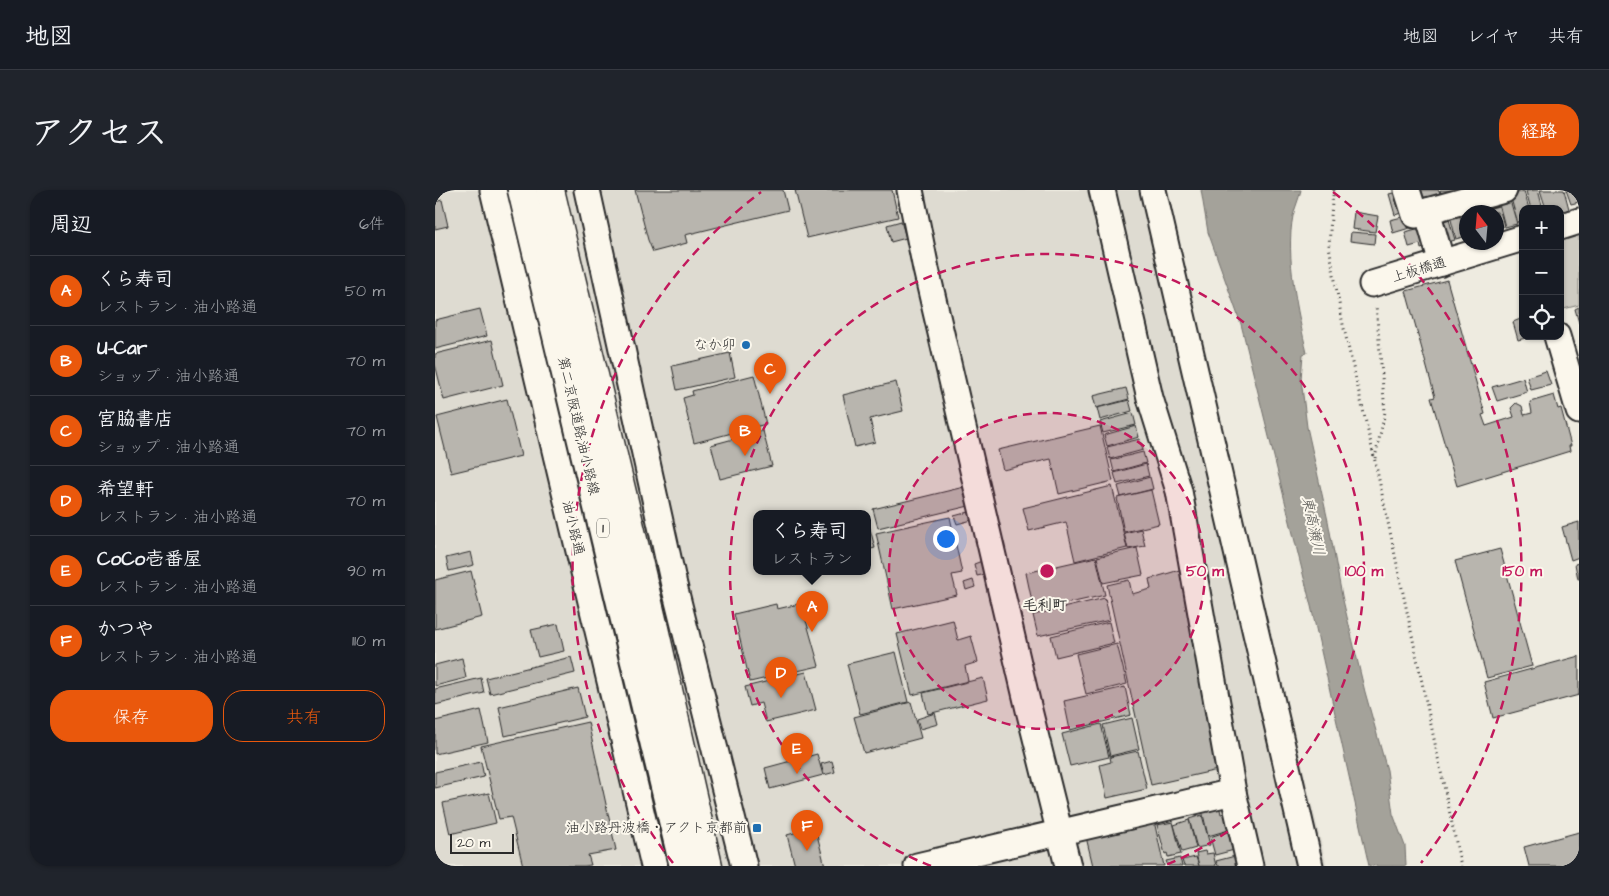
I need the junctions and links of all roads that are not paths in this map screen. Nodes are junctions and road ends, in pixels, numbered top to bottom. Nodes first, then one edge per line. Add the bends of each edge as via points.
1 (493, 190) edge
2 (522, 190) edge
3 (550, 190) edge
4 (587, 190) edge
5 (910, 190) edge
6 (1102, 190) edge
7 (1153, 190) edge
8 (1407, 190) edge
9 (1504, 190) edge
10 (1473, 194) edge
11 (1427, 212) junction
12 (1579, 221) edge
13 (1564, 225) edge
14 (1519, 239) edge
15 (1442, 263) junction
16 (1372, 284) road end
17 (1558, 340) edge
18 (1579, 411) edge
19 (1233, 792) junction
20 (1060, 833) junction
21 (654, 866) edge
22 (684, 866) edge
23 (708, 866) edge
24 (744, 866) edge
25 (917, 866) edge
26 (1068, 866) edge
27 (1250, 866) edge
28 (1310, 866) edge

1 - 21 street, 油小路通
2 - 22 highway, 第二京阪道路;油小路線 / 1
3 - 23 highway, 第二京阪道路;油小路線 / 1
4 - 24 street via 674,585
5 - 20 street via 946,356
6 - 19 street via 1150,398 1179,491
7 - 28 street
8 - 11 street via 1415,215
9 - 10 street
10 - 11 street
11 - 15 street
12 - 13 street
14 - 15 street, 上板橋通
15 - 16 street, 上板橋通
17 - 18 street
19 - 20 street
19 - 27 street
20 - 25 street
20 - 26 street

